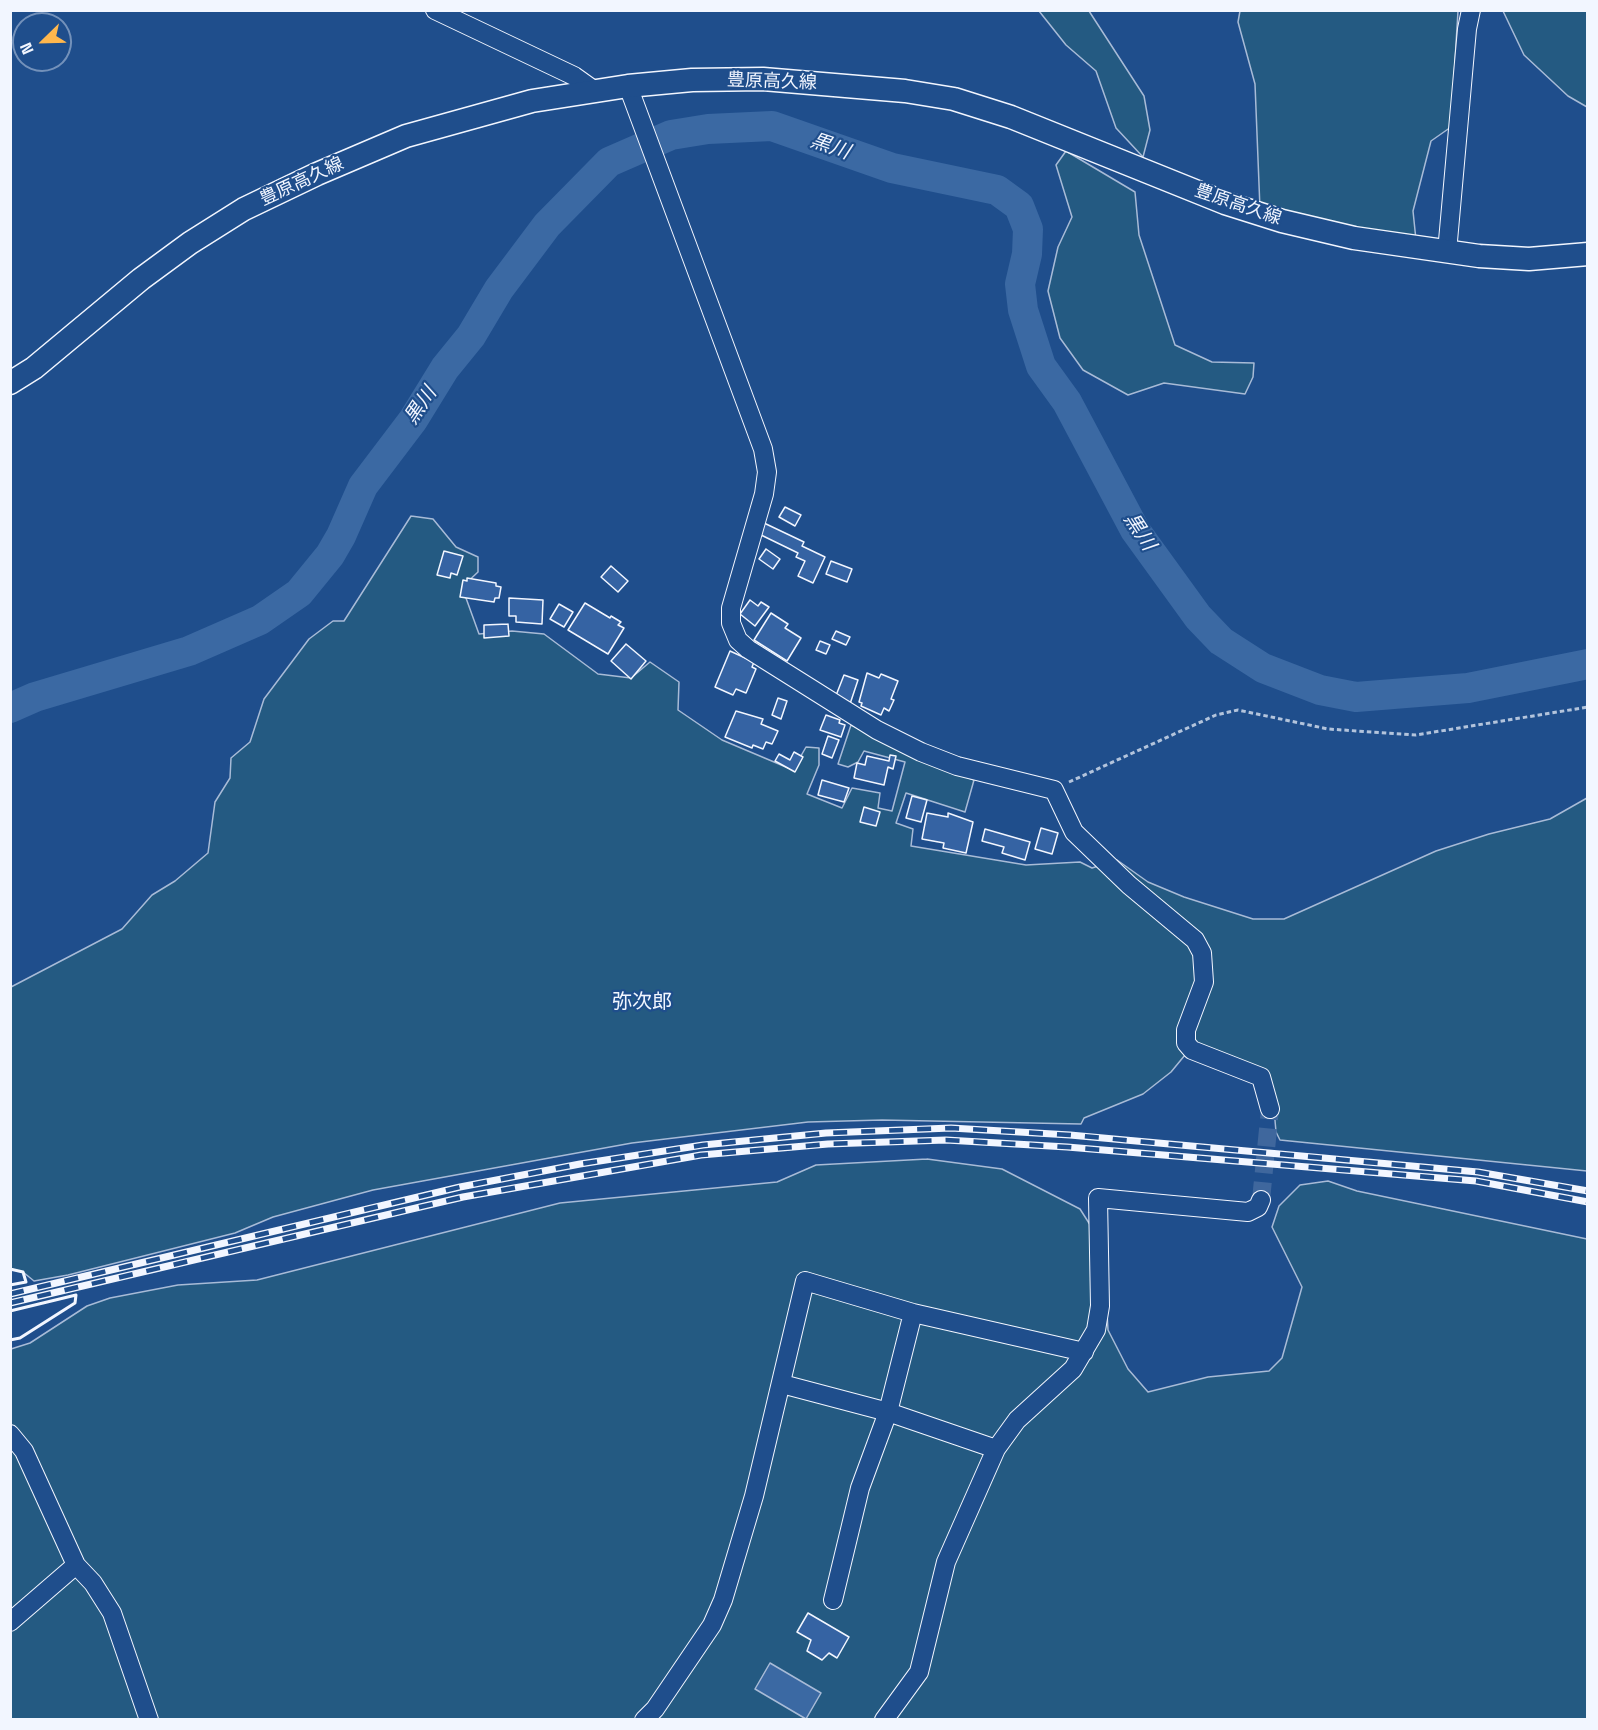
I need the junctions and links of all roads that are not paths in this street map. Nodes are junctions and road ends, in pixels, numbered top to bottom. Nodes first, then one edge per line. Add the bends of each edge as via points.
1 (435, 10) edge
2 (1471, 10) edge
3 (628, 86) junction
4 (595, 91) junction
5 (1447, 252) junction
6 (1587, 254) edge
7 (10, 383) edge
8 (1270, 1109) tunnel mouth
9 (1261, 1200) dead end
10 (913, 1313) junction
11 (1084, 1352) junction
12 (782, 1384) junction
13 (888, 1412) junction
14 (10, 1434) edge
15 (996, 1449) junction
16 (76, 1565) junction
17 (833, 1600) dead end
18 (10, 1622) edge
19 (149, 1719) edge
20 (644, 1719) edge
21 (884, 1719) edge

1 - 4 street via 574,76
2 - 5 street
3 - 4 main road, 豊原高久線
3 - 5 main road, 豊原高久線 via 763,79 954,99 1011,117 1253,212 1354,238
3 - 8 street via 763,449 767,472 731,608 738,640 877,730 921,752 967,769 1054,790 1074,832 1128,885 1194,940 1202,953 1204,982 1186,1030 1186,1043 1192,1050 1261,1077
4 - 7 main road, 豊原高久線 via 532,101 406,136 244,209 141,279 34,368
5 - 6 main road, 豊原高久線 via 1529,259
9 - 11 street via 1258,1207 1248,1212 1098,1198 1100,1306 1096,1330
10 - 11 street
10 - 12 street via 805,1281
10 - 13 street
11 - 15 street via 1073,1369 1017,1420
12 - 13 street
12 - 20 street via 739,1553 723,1600 712,1625 655,1709
13 - 15 street
13 - 17 street via 860,1488
14 - 16 street via 24,1451
15 - 21 street via 946,1563 919,1672
16 - 18 street
16 - 19 street via 112,1613

